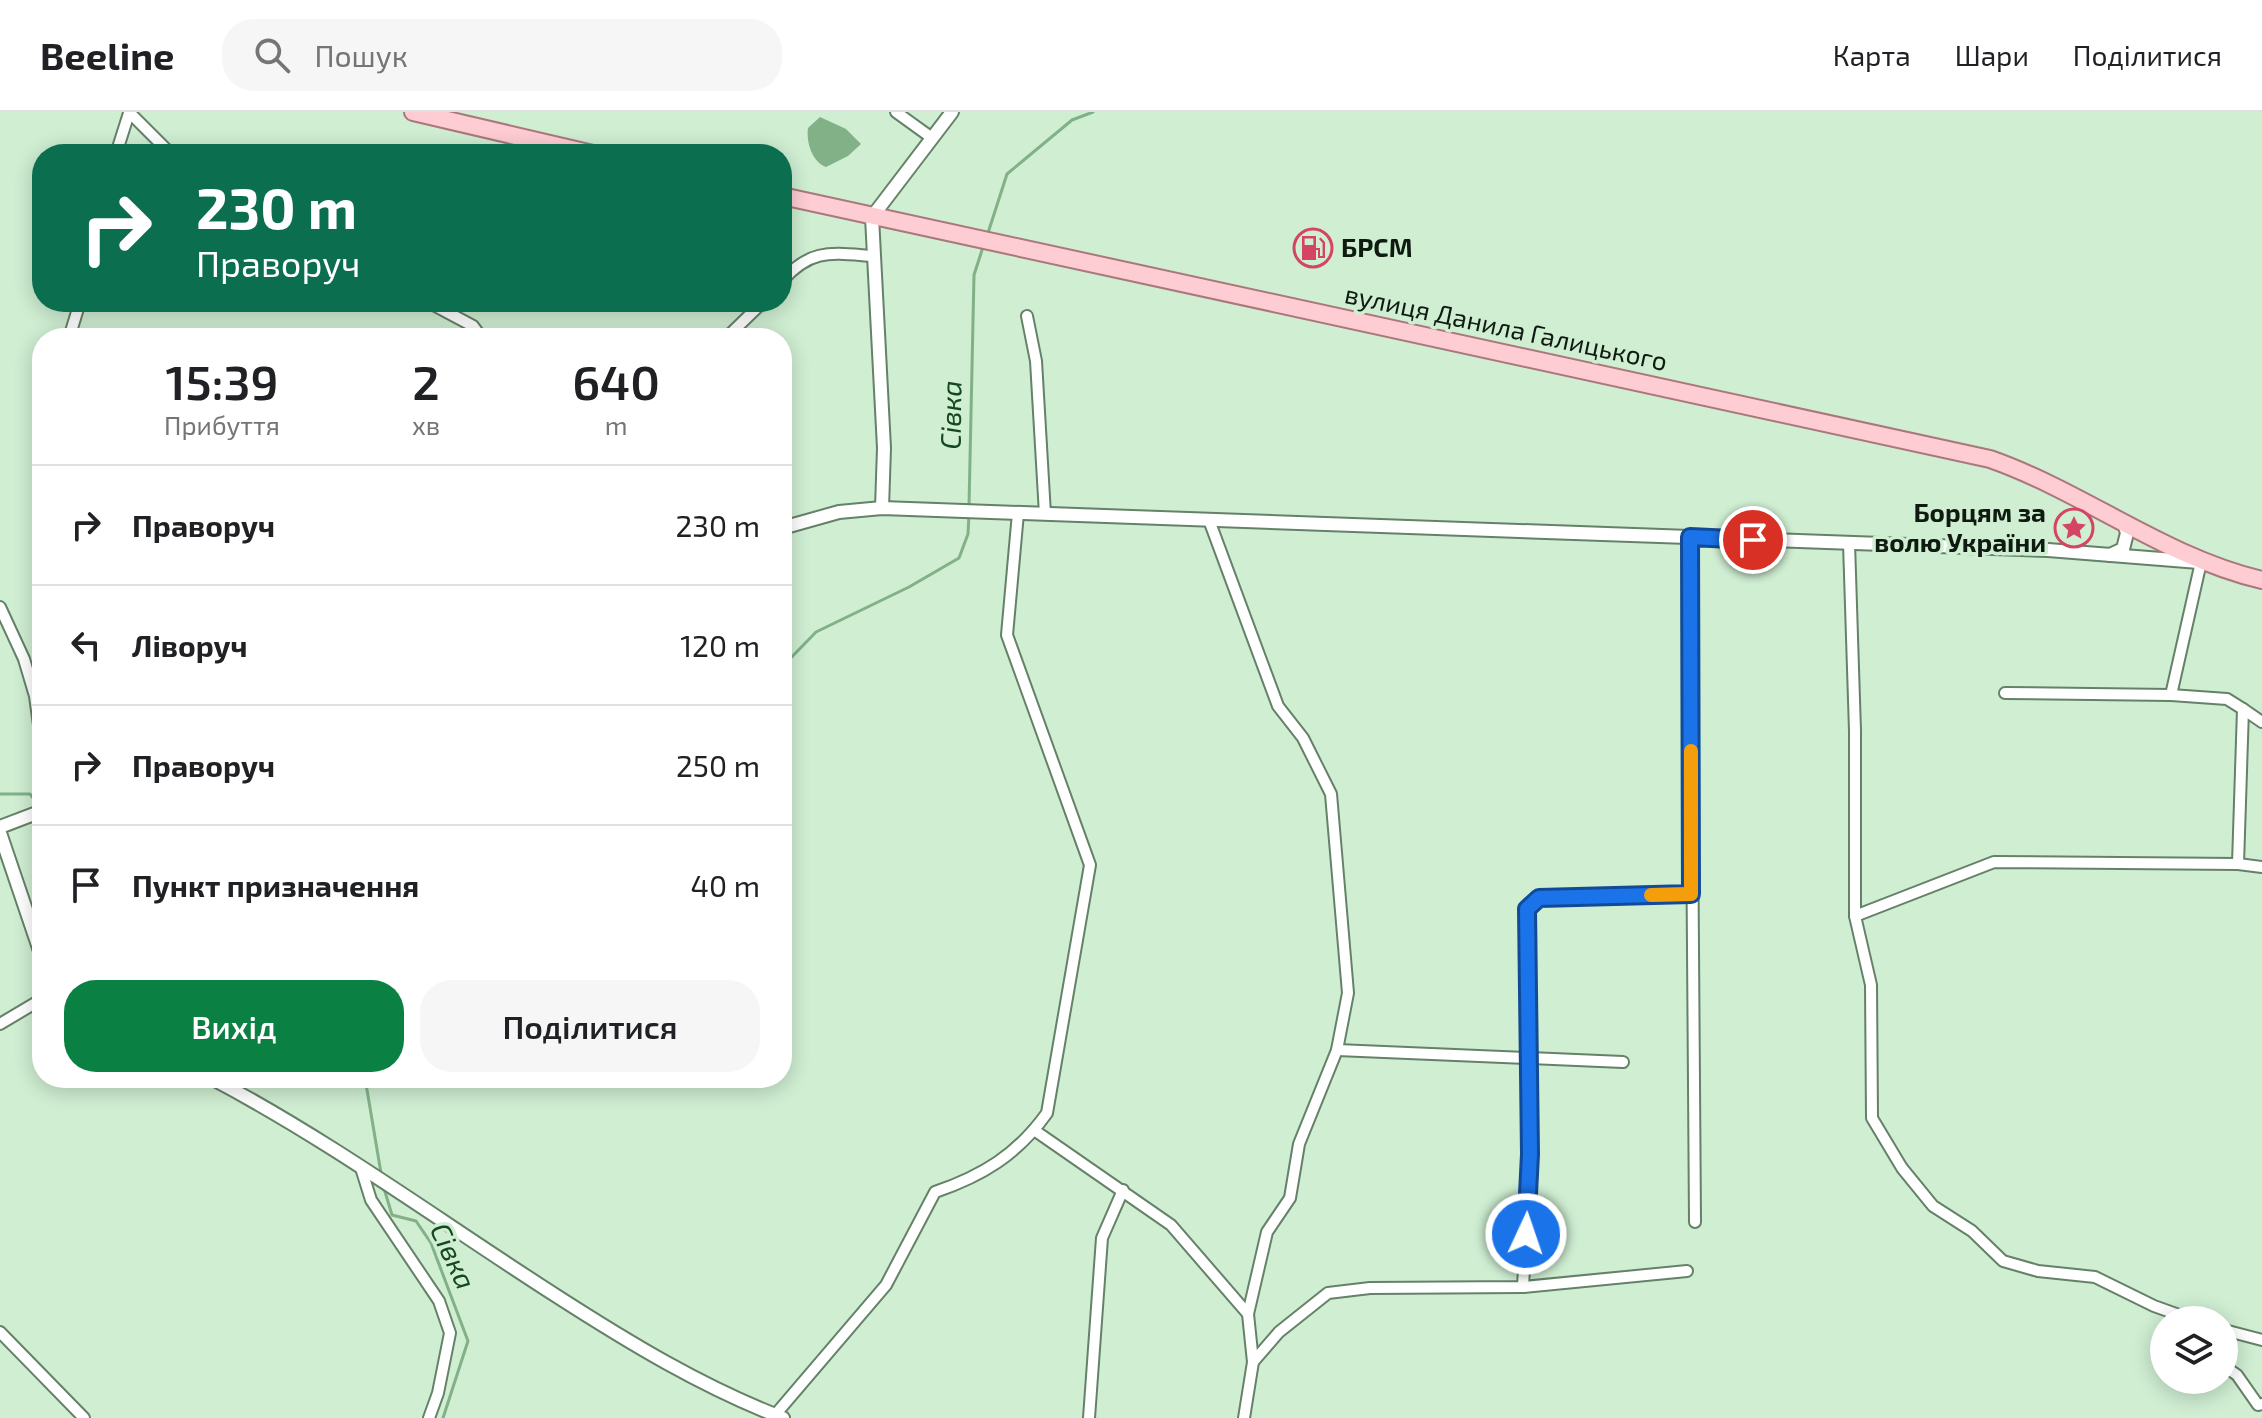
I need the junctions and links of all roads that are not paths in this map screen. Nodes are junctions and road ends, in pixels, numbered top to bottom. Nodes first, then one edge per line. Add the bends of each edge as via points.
1 (413, 112) edge
2 (896, 112) edge
3 (952, 112) edge
4 (129, 113) edge
5 (932, 138) junction
6 (119, 144) edge
7 (161, 144) edge
8 (550, 144) edge
9 (792, 198) edge
10 (872, 217) junction
11 (872, 256) junction
12 (792, 270) edge
13 (447, 312) edge
14 (753, 312) edge
15 (1027, 316) dead end
16 (474, 328) edge
17 (736, 328) edge
18 (882, 508) junction
19 (1018, 513) junction
20 (1045, 514) junction
21 (1209, 520) junction
22 (2124, 523) junction
23 (792, 525) edge
24 (1690, 537) junction
25 (1849, 543) junction
26 (2108, 555) junction
27 (2201, 562) junction
28 (2262, 580) edge
29 (0, 607) edge
30 (32, 686) edge
31 (2005, 693) dead end
32 (2171, 695) junction
33 (2243, 709) junction
34 (2262, 722) edge
35 (32, 815) edge
36 (0, 827) edge
37 (0, 833) edge
38 (2238, 864) junction
39 (2262, 867) edge
40 (1691, 894) junction
41 (1855, 916) junction
42 (32, 927) edge
43 (32, 1005) edge
44 (0, 1024) edge
45 (1337, 1050) junction
46 (1530, 1058) junction
47 (1623, 1062) dead end
48 (228, 1088) edge
49 (1034, 1130) junction
50 (364, 1169) junction
51 (1123, 1190) junction
52 (1695, 1222) dead end
53 (1687, 1271) dead end
54 (1523, 1287) junction
55 (2154, 1306) edge
56 (1248, 1314) junction
57 (0, 1332) edge
58 (2238, 1334) edge
59 (2262, 1340) edge
60 (1253, 1362) junction
61 (2238, 1376) edge
62 (2262, 1404) edge
63 (779, 1416) edge
64 (84, 1418) edge
65 (429, 1418) edge
66 (1089, 1418) edge
67 (1244, 1418) edge

1 - 8 main road
2 - 5 street
3 - 5 street
4 - 6 street
4 - 7 street
5 - 10 street
9 - 10 main road, вулиця Данила Галицького
10 - 11 street
10 - 22 main road, вулиця Данила Галицького via 1990,459 2030,473
11 - 12 street via 821,252
11 - 18 street via 884,448
13 - 16 street
14 - 17 street
15 - 20 street via 1036,361
18 - 19 street
18 - 23 street via 839,512
19 - 20 street
19 - 49 street via 1007,635 1090,865 1047,1113
20 - 21 street
21 - 24 street
21 - 45 street via 1278,706 1303,738 1331,794 1348,993
22 - 26 street via 2123,549
22 - 27 main road, вулиця Данила Галицького
24 - 25 street
24 - 40 street
25 - 26 street
25 - 41 street
26 - 27 street
27 - 28 main road, вулиця Данила Галицького
27 - 32 street
29 - 30 street
31 - 32 street
32 - 33 street via 2227,699
33 - 34 street
33 - 38 street
35 - 36 street
37 - 42 street
38 - 39 street
38 - 41 street via 1994,862
40 - 46 street via 1539,898 1527,909
40 - 52 street
41 - 55 street via 1871,985 1872,1118 1902,1168 1933,1206 1972,1231 2003,1261 2095,1277
43 - 44 street
45 - 46 street
45 - 56 street via 1299,1144 1290,1198 1267,1232
46 - 47 street
46 - 54 street
48 - 50 street
49 - 51 street
49 - 63 street via 979,1177 935,1192 886,1285
50 - 63 street via 620,1336 693,1379
50 - 65 street via 371,1200 439,1301 450,1333
51 - 56 street via 1171,1225
51 - 66 street via 1102,1238
53 - 54 street
54 - 60 street via 1328,1293 1279,1332
56 - 60 street
57 - 64 street
58 - 59 street
60 - 67 street
61 - 62 street

